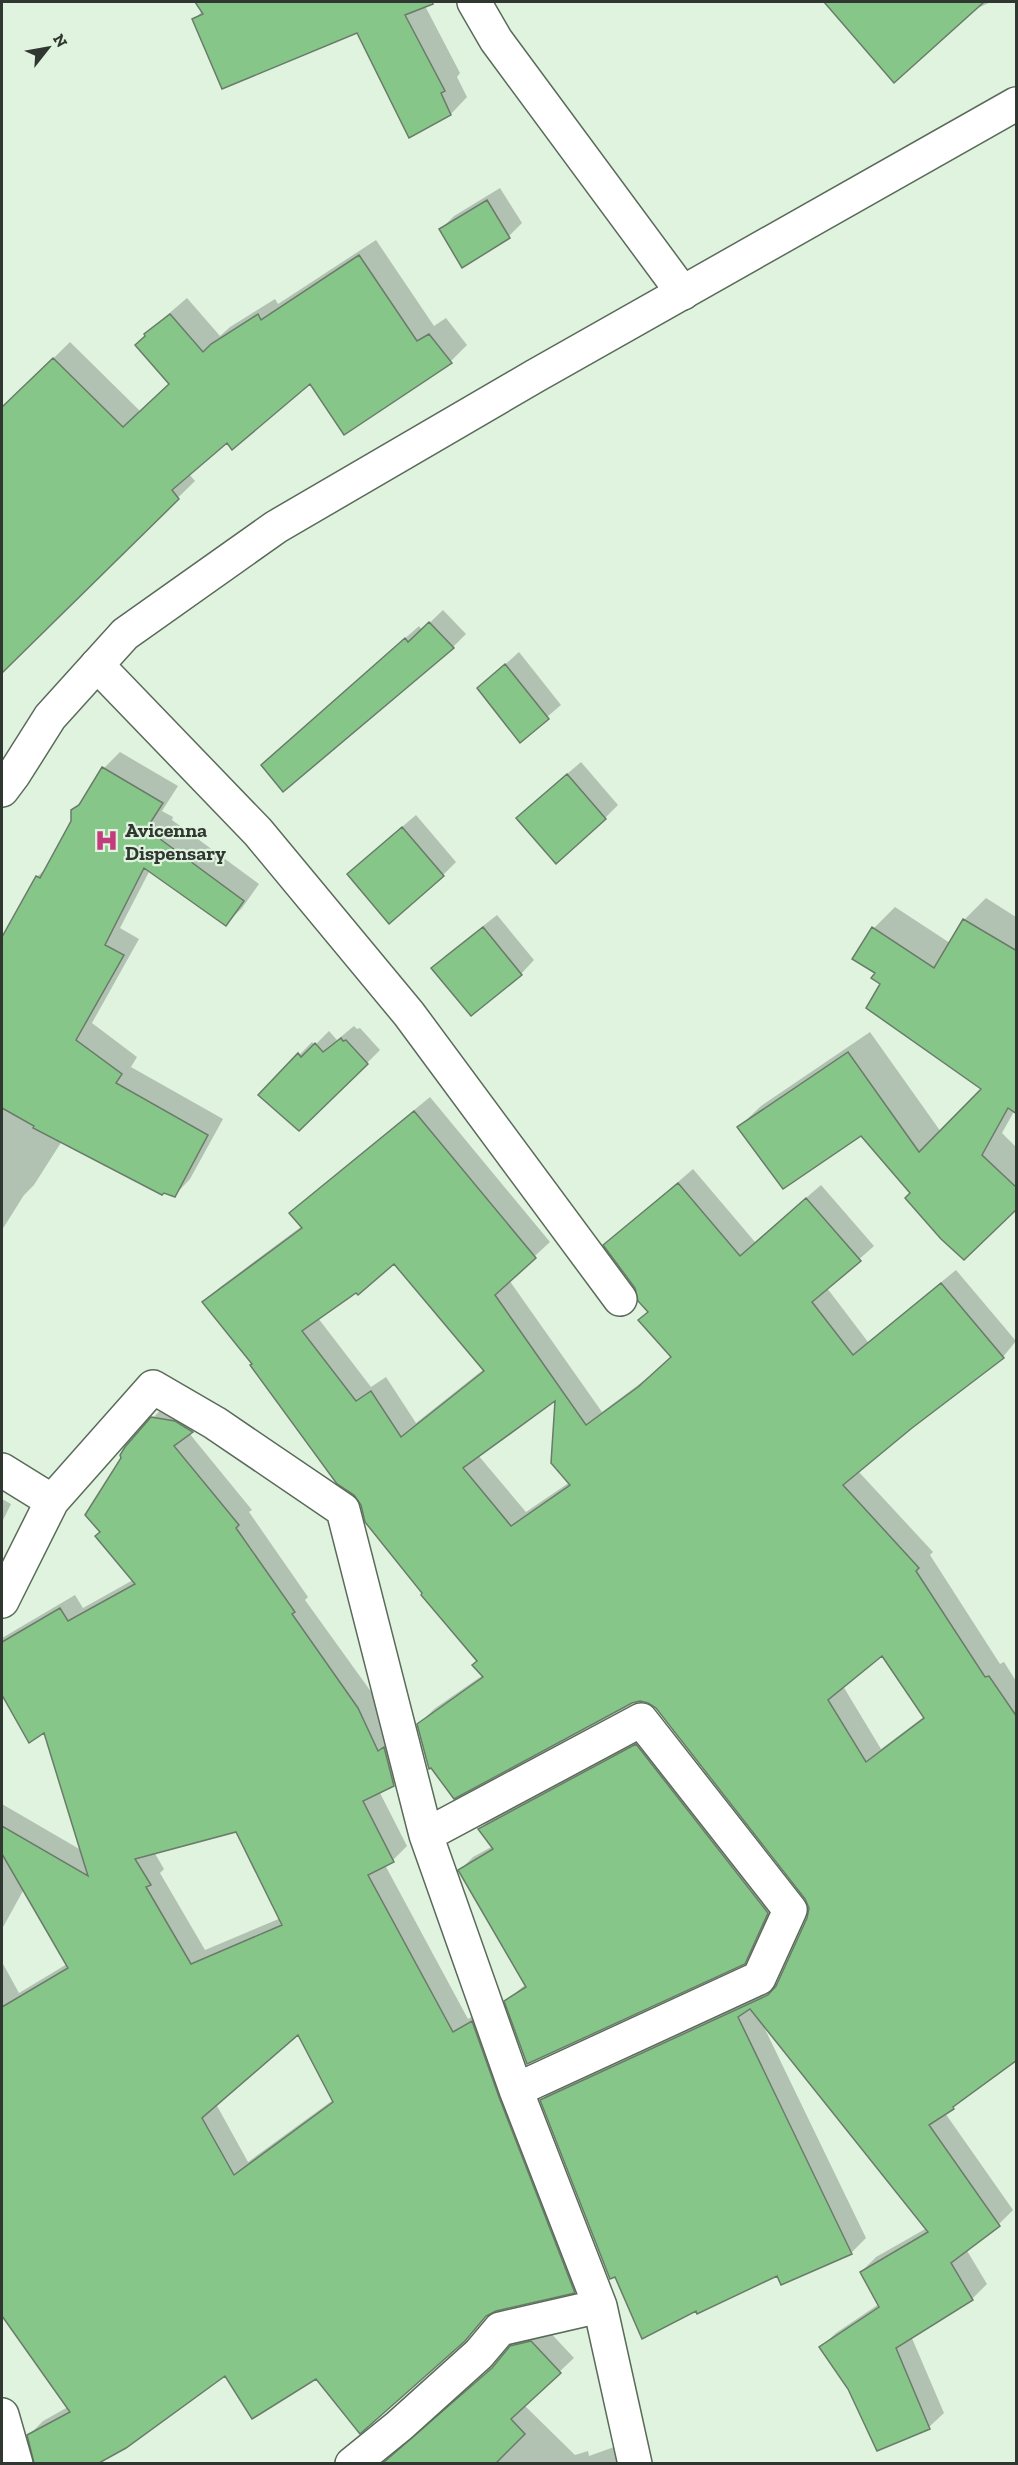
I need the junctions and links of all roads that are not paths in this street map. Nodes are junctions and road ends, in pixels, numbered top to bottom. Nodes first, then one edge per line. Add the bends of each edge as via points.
1 (474, 2) edge
2 (1017, 104) edge
3 (683, 293) junction
4 (97, 665) junction
5 (6, 778) edge
6 (620, 1299) dead end
7 (2, 1470) edge
8 (52, 1501) junction
9 (2, 1601) edge
10 (426, 1834) junction
11 (516, 2090) junction
12 (600, 2306) junction
13 (2, 2415) edge
14 (16, 2463) edge
15 (352, 2463) edge
16 (635, 2463) edge

1 - 3 street via 496,40
2 - 3 street
3 - 4 street via 276,527 125,634
4 - 5 street via 50,717
4 - 6 street via 258,832 410,1014
7 - 8 street
8 - 9 street
8 - 10 street via 153,1387 215,1423 343,1510
10 - 11 street
10 - 11 street via 641,1720 790,1910 759,1978
11 - 12 street
12 - 15 street via 500,2329 470,2362
12 - 16 street
13 - 14 street

